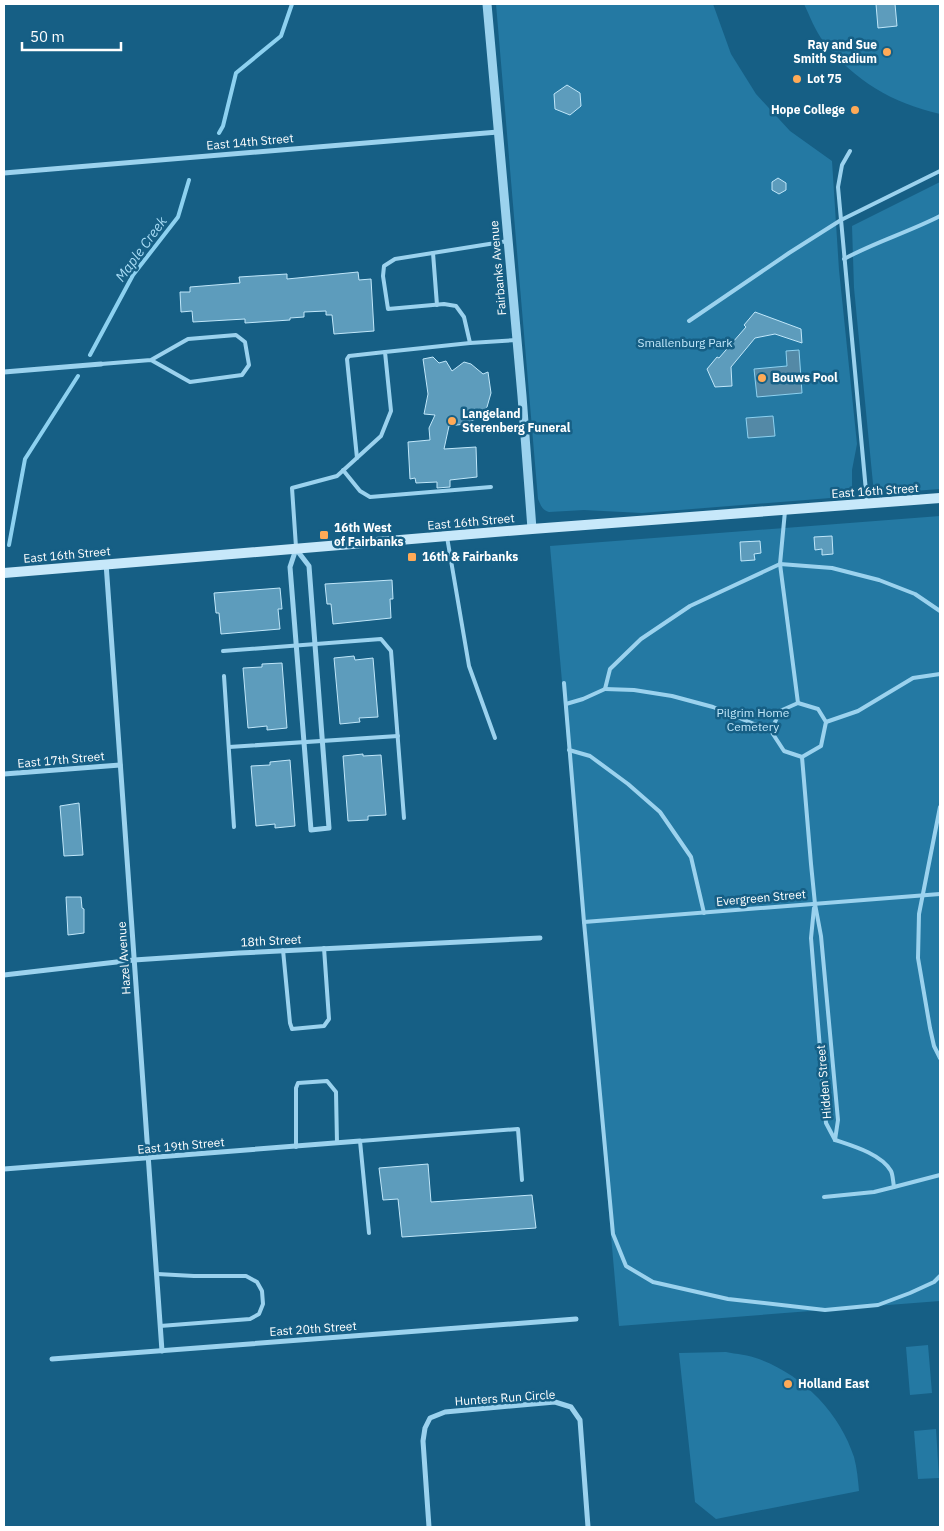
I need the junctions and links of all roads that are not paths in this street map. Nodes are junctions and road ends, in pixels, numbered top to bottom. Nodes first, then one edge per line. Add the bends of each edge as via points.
1 (487, 4) edge
2 (498, 132) junction
3 (850, 151) dead end
4 (940, 171) edge
5 (4, 173) edge
6 (940, 216) edge
7 (841, 220) junction
8 (508, 241) junction
9 (433, 253) junction
10 (844, 259) junction
11 (437, 305) junction
12 (689, 321) dead end
13 (517, 340) junction
14 (470, 343) junction
15 (385, 352) junction
16 (151, 360) junction
17 (101, 364) joint
18 (4, 372) edge
19 (357, 458) junction
20 (343, 470) junction
21 (491, 487) dead end
22 (940, 498) edge
23 (868, 504) junction
24 (785, 510) junction
25 (532, 529) junction
26 (447, 537) junction
27 (296, 549) junction
28 (106, 564) junction
29 (780, 564) junction
30 (4, 573) edge
31 (940, 611) edge
32 (315, 643) junction
33 (296, 645) junction
34 (224, 651) dead end
35 (940, 674) edge
36 (224, 676) dead end
37 (564, 683) dead end
38 (605, 688) junction
39 (798, 703) junction
40 (566, 704) junction
41 (826, 722) junction
42 (771, 731) junction
43 (398, 736) junction
44 (496, 738) dead end
45 (322, 740) junction
46 (304, 741) junction
47 (229, 747) junction
48 (569, 750) junction
49 (802, 757) junction
50 (120, 765) junction
51 (4, 774) edge
52 (940, 807) edge
53 (404, 818) dead end
54 (234, 827) dead end
55 (940, 894) edge
56 (923, 896) junction
57 (815, 904) junction
58 (704, 913) junction
59 (584, 922) junction
60 (540, 938) dead end
61 (324, 948) junction
62 (283, 950) junction
63 (134, 960) junction
64 (4, 974) edge
65 (940, 1058) edge
66 (835, 1140) junction
67 (360, 1141) junction
68 (337, 1143) junction
69 (296, 1146) junction
70 (149, 1159) junction
71 (4, 1169) edge
72 (940, 1175) edge
73 (522, 1180) dead end
74 (894, 1187) junction
75 (824, 1197) dead end
76 (369, 1233) dead end
77 (157, 1274) junction
78 (940, 1276) edge
79 (576, 1319) dead end
80 (160, 1326) junction
81 (162, 1351) junction
82 (52, 1359) dead end
83 (429, 1527) edge
84 (588, 1527) edge

1 - 2 street, Fairbanks Avenue
2 - 5 street, East 14th Street
2 - 8 street, Fairbanks Avenue
3 - 7 lane via 842,164 838,187
4 - 7 lane
6 - 10 lane
7 - 10 lane
7 - 12 lane
8 - 9 lane
8 - 13 street, Fairbanks Avenue
9 - 11 lane
9 - 11 lane via 395,259 384,266 383,276 388,309
10 - 23 lane
11 - 14 lane via 456,306 464,317
13 - 14 lane
13 - 25 street, Fairbanks Avenue
14 - 15 lane
15 - 19 lane via 391,411 381,436
15 - 19 lane via 349,356 347,359
16 - 16 lane via 188,339 236,334 245,342 250,365 242,375 190,382
16 - 17 lane
17 - 18 street
19 - 20 lane
20 - 21 lane via 360,491 370,497
20 - 27 lane via 337,476 292,488
22 - 23 main road, East 16th Street
23 - 24 main road, East 16th Street
24 - 25 main road, East 16th Street
24 - 29 lane
25 - 26 main road, East 16th Street
26 - 27 main road, East 16th Street
26 - 44 lane via 469,666
27 - 28 main road, East 16th Street
27 - 32 street via 309,566
27 - 33 street via 290,567
28 - 30 main road, East 16th Street
28 - 50 street, Hazel Avenue
29 - 31 lane via 832,568 879,580 915,594
29 - 38 lane via 690,606 641,639 610,669
29 - 39 lane
32 - 33 lane
32 - 43 lane via 381,639 391,650
32 - 45 street
33 - 34 lane
33 - 46 street
35 - 41 lane via 913,678 858,711
36 - 47 lane
37 - 40 lane
38 - 40 lane via 583,700
38 - 42 lane via 672,696 713,707
39 - 41 lane via 818,709
39 - 42 lane via 780,710
40 - 48 lane
41 - 49 lane via 821,746
42 - 49 lane via 784,751
43 - 45 lane
43 - 53 lane
45 - 46 lane
45 - 46 street via 329,828 311,830
46 - 47 lane
47 - 54 lane
48 - 58 lane via 590,756 660,812 691,857
48 - 59 lane
49 - 57 lane, Hidden Street
50 - 51 street, East 17th Street
50 - 63 street, Hazel Avenue
52 - 56 lane
55 - 56 lane, Evergreen Street
56 - 57 lane, Evergreen Street
56 - 65 lane via 919,914 918,958 930,1028
57 - 58 lane, Evergreen Street
57 - 66 lane, Hidden Street via 821,936 838,1120
57 - 66 lane, Hidden Street via 811,938 826,1123
58 - 59 lane, Evergreen Street
59 - 78 lane via 613,1234 626,1266 653,1282 688,1291 825,1310 878,1305 934,1282
60 - 61 street, 18th Street
61 - 62 street, 18th Street
61 - 62 lane via 329,1020 324,1026 292,1029
62 - 63 street, 18th Street
63 - 64 street, 18th Street
63 - 70 street, Hazel Avenue
66 - 74 lane via 875,1155 892,1171
67 - 68 street, East 19th Street
67 - 73 lane via 518,1129
67 - 76 lane
68 - 69 street, East 19th Street
68 - 69 lane via 336,1092 333,1086 328,1081 298,1083
69 - 70 street, East 19th Street
70 - 71 street, East 19th Street
70 - 77 street, Hazel Avenue
72 - 74 lane
74 - 75 lane
77 - 80 street, Hazel Avenue
77 - 80 lane via 246,1276 257,1282 263,1304 259,1314 250,1319
79 - 81 street, East 20th Street
80 - 81 street, Hazel Avenue
81 - 82 street, East 20th Street
83 - 84 street, Hunters Run Circle via 423,1441 424,1428 430,1418 446,1412 555,1402 571,1407 580,1420

